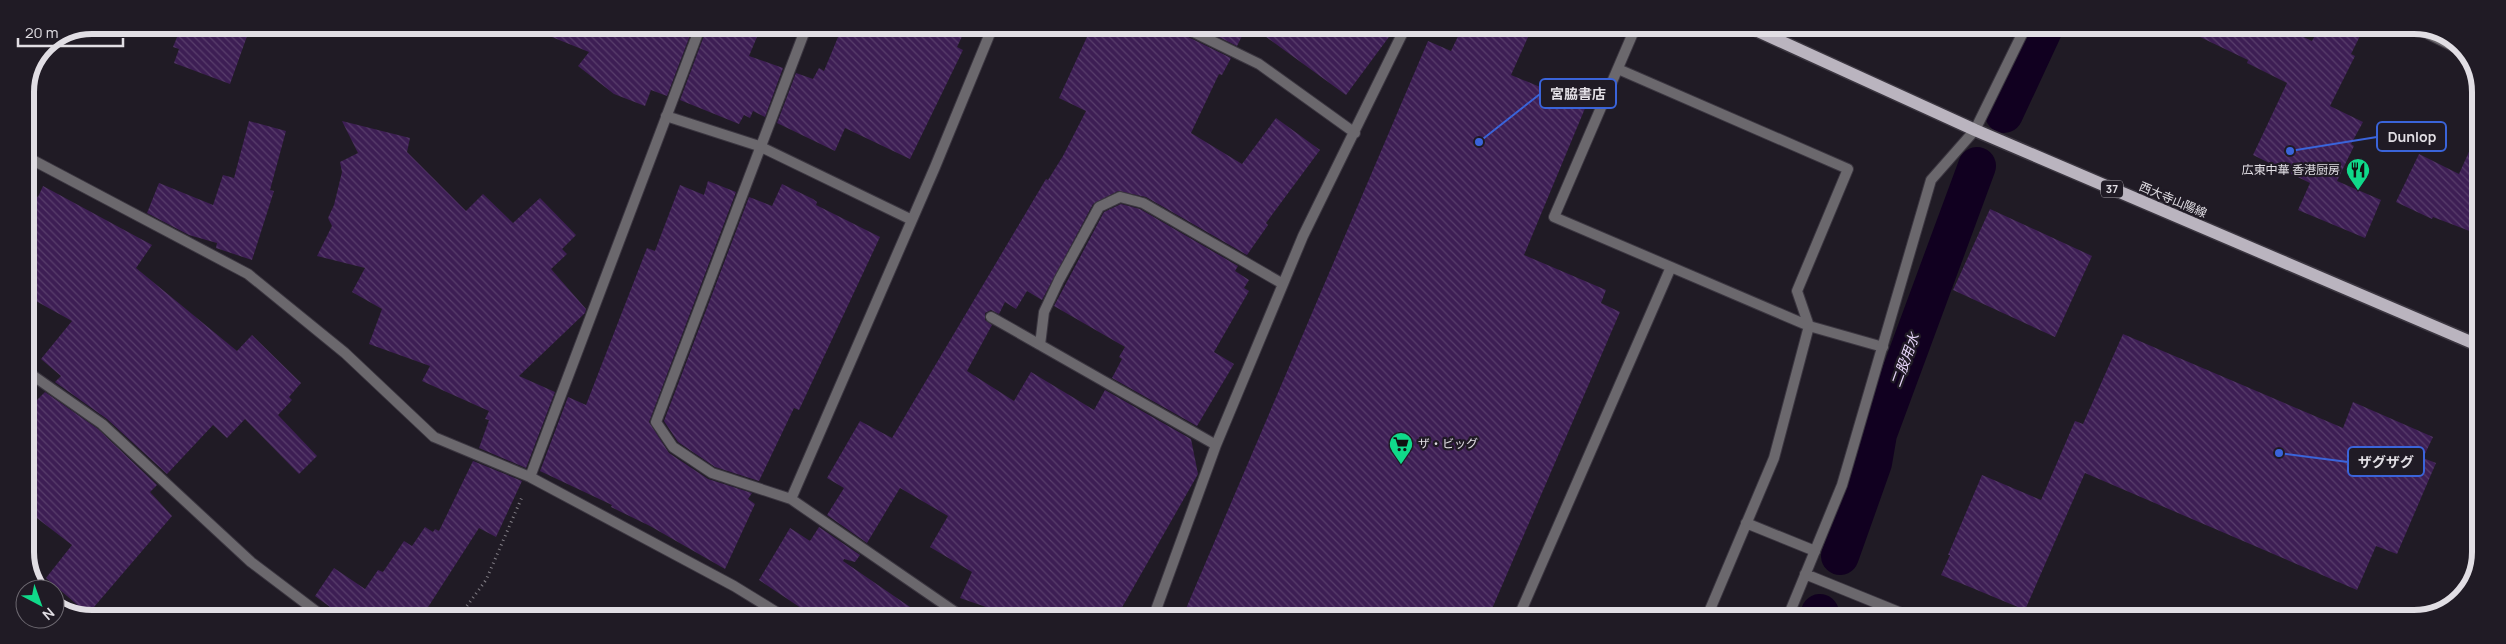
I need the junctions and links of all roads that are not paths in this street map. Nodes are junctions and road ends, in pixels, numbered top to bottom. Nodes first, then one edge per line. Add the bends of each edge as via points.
1 (698, 34) edge
2 (803, 34) edge
3 (991, 34) edge
4 (1197, 34) edge
5 (1402, 34) edge
6 (1633, 34) edge
7 (1765, 34) edge
8 (2022, 34) edge
9 (1618, 69) junction
10 (666, 116) junction
11 (1975, 130) junction
12 (1355, 133) junction
13 (759, 146) junction
14 (34, 161) edge
15 (912, 220) junction
16 (1671, 267) junction
17 (1283, 284) junction
18 (991, 317) dead end
19 (1809, 326) junction
20 (2472, 343) edge
21 (1040, 345) junction
22 (1883, 347) junction
23 (34, 376) edge
24 (1216, 445) junction
25 (530, 476) junction
26 (791, 499) junction
27 (1746, 523) junction
28 (1815, 551) junction
29 (1805, 574) junction
30 (314, 610) edge
31 (773, 610) edge
32 (952, 610) edge
33 (1156, 610) edge
34 (1521, 610) edge
35 (1710, 610) edge
36 (1791, 610) edge
37 (1894, 610) edge

1 - 10 street
2 - 13 street
3 - 15 street
4 - 12 street via 1259,64
5 - 12 street
6 - 9 street
7 - 11 main road, 西大寺山陽線 / 37
8 - 11 street
9 - 16 street via 1554,217
9 - 19 street via 1848,169 1796,291
10 - 13 street
10 - 25 street
11 - 20 main road, 西大寺山陽線 / 37
11 - 22 street via 1931,180
12 - 17 street via 1303,236
13 - 15 street
13 - 26 street via 656,422 673,447 712,473
14 - 25 street via 248,274 345,353 434,437
15 - 26 street
16 - 19 street
16 - 34 street
17 - 21 street via 1143,203 1120,197 1099,207 1059,280 1044,312
17 - 24 street
18 - 21 street
19 - 22 street
19 - 27 street via 1774,458
21 - 24 street
22 - 28 street via 1842,485
23 - 30 street via 102,424 251,562
24 - 33 street
25 - 31 street
26 - 32 street
27 - 28 street
27 - 35 street
28 - 29 street
29 - 36 street
29 - 37 street

